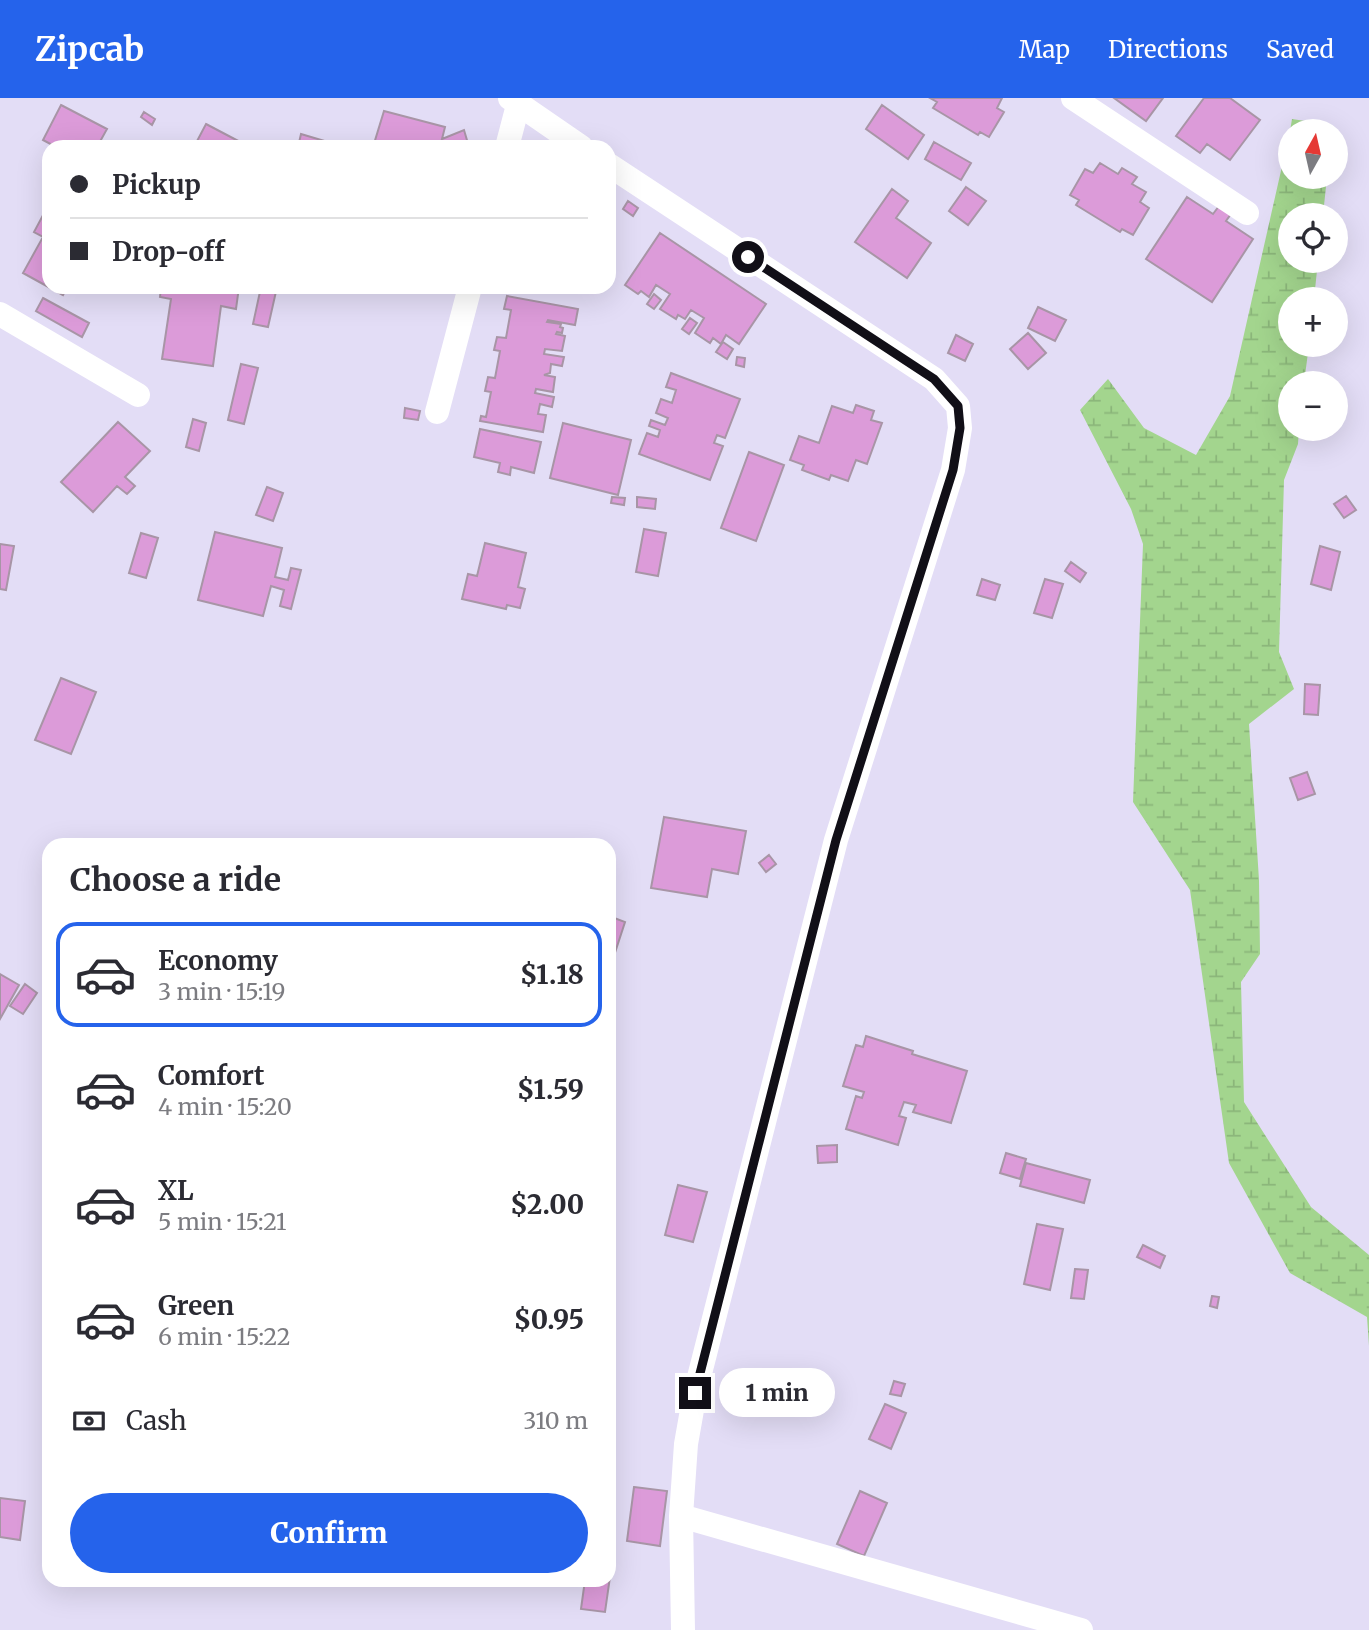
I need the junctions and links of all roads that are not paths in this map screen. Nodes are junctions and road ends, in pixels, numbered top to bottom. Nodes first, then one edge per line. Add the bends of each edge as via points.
1 (1073, 98) edge
2 (514, 102) edge
3 (508, 140) edge
4 (571, 140) edge
5 (616, 170) edge
6 (1247, 213) dead end
7 (468, 294) edge
8 (0, 314) edge
9 (138, 395) dead end
10 (437, 412) dead end
11 (681, 1516) junction
12 (683, 1630) edge
13 (1082, 1630) edge

1 - 6 street
2 - 3 street
2 - 4 street
5 - 11 street via 934,379 958,406 960,428 953,470 836,840 695,1393
7 - 10 street
8 - 9 street
11 - 12 street
11 - 13 street

